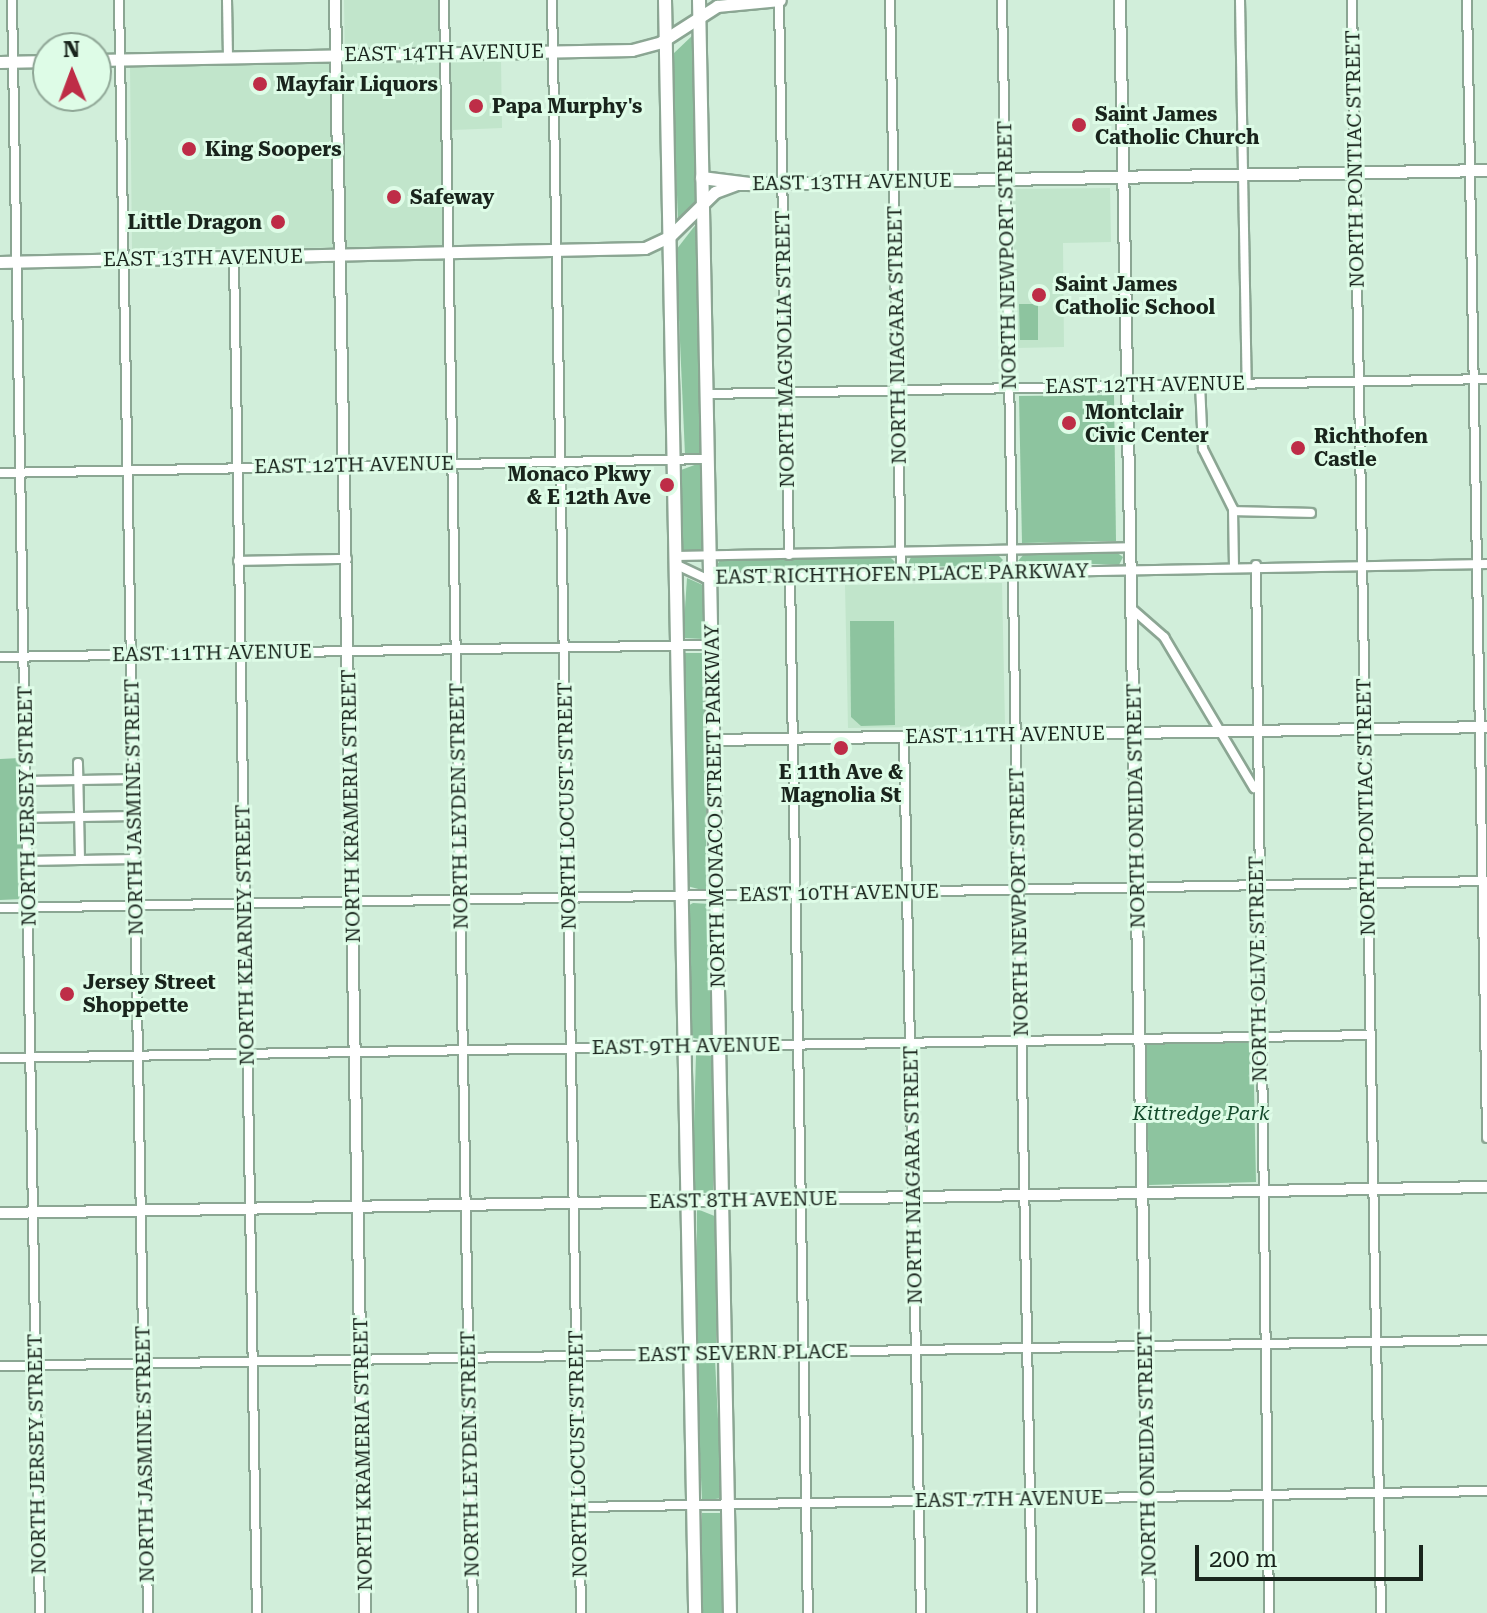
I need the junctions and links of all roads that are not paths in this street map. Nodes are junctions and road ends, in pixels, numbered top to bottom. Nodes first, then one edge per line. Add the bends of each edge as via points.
1 (12, 0) edge
2 (119, 0) edge
3 (227, 0) edge
4 (335, 0) edge
5 (444, 0) edge
6 (552, 0) edge
7 (665, 0) edge
8 (699, 0) edge
9 (779, 0) edge
10 (890, 0) edge
11 (1002, 0) edge
12 (1120, 0) edge
13 (1240, 0) edge
14 (1352, 0) edge
15 (1467, 0) edge
16 (700, 14) junction
17 (666, 39) junction
18 (553, 51) junction
19 (445, 53) junction
20 (336, 55) junction
21 (228, 57) junction
22 (112, 59) edge
23 (120, 59) junction
24 (32, 61) edge
25 (0, 62) edge
26 (14, 62) junction
27 (1487, 170) edge
28 (1470, 171) junction
29 (1355, 173) junction
30 (1243, 175) junction
31 (1125, 177) junction
32 (702, 178) junction
33 (1006, 179) junction
34 (894, 181) junction
35 (782, 183) junction
36 (750, 184) junction
37 (703, 202) junction
38 (669, 237) junction
39 (557, 251) junction
40 (448, 252) junction
41 (340, 255) junction
42 (234, 258) junction
43 (125, 260) junction
44 (18, 261) junction
45 (0, 262) edge
46 (1474, 379) junction
47 (1487, 379) edge
48 (1358, 381) junction
49 (1247, 383) junction
50 (1200, 384) junction
51 (1128, 386) junction
52 (1010, 388) junction
53 (898, 390) junction
54 (786, 392) junction
55 (708, 394) junction
56 (709, 459) junction
57 (675, 460) junction
58 (560, 461) junction
59 (453, 463) junction
60 (345, 465) junction
61 (237, 467) junction
62 (129, 470) junction
63 (22, 472) junction
64 (0, 473) edge
65 (1234, 511) junction
66 (1311, 513) dead end
67 (1131, 547) junction
68 (1012, 549) junction
69 (901, 553) junction
70 (789, 555) junction
71 (711, 556) junction
72 (347, 559) junction
73 (238, 561) junction
74 (676, 561) junction
75 (1361, 563) junction
76 (1487, 564) edge
77 (1256, 565) junction
78 (1477, 565) junction
79 (1234, 566) junction
80 (1131, 568) junction
81 (1009, 572) junction
82 (901, 574) junction
83 (790, 576) junction
84 (711, 578) junction
85 (1132, 609) junction
86 (678, 645) junction
87 (712, 645) junction
88 (564, 647) junction
89 (456, 648) junction
90 (348, 650) junction
91 (240, 653) junction
92 (132, 655) junction
93 (0, 657) edge
94 (24, 657) junction
95 (1483, 727) edge
96 (1364, 729) junction
97 (1221, 731) junction
98 (1256, 731) junction
99 (1135, 733) junction
100 (1014, 735) junction
101 (904, 737) junction
102 (793, 739) junction
103 (714, 740) junction
104 (78, 763) dead end
105 (134, 779) junction
106 (79, 780) junction
107 (26, 781) junction
108 (1255, 788) junction
109 (134, 816) junction
110 (79, 817) junction
111 (27, 818) junction
112 (135, 859) junction
113 (80, 860) junction
114 (28, 861) junction
115 (1485, 881) edge
116 (1368, 883) junction
117 (1257, 885) junction
118 (1137, 887) junction
119 (1019, 889) junction
120 (908, 891) junction
121 (795, 894) junction
122 (717, 895) junction
123 (682, 896) junction
124 (569, 898) junction
125 (461, 900) junction
126 (353, 902) junction
127 (244, 904) junction
128 (136, 906) junction
129 (0, 908) edge
130 (29, 908) junction
131 (1371, 1035) junction
132 (1258, 1037) junction
133 (1140, 1040) junction
134 (1022, 1041) junction
135 (910, 1042) junction
136 (798, 1044) junction
137 (720, 1045) junction
138 (684, 1046) junction
139 (571, 1048) junction
140 (462, 1050) junction
141 (355, 1053) junction
142 (248, 1054) junction
143 (137, 1056) junction
144 (31, 1057) junction
145 (0, 1058) edge
146 (1487, 1138) edge
147 (1487, 1187) edge
148 (1373, 1189) junction
149 (1262, 1191) junction
150 (1143, 1193) junction
151 (1025, 1195) junction
152 (914, 1197) junction
153 (801, 1199) junction
154 (722, 1200) junction
155 (687, 1201) junction
156 (574, 1203) junction
157 (466, 1205) junction
158 (358, 1207) junction
159 (250, 1209) junction
160 (142, 1211) junction
161 (0, 1213) edge
162 (34, 1213) junction
163 (1487, 1340) edge
164 (1375, 1342) junction
165 (1265, 1344) junction
166 (1145, 1346) junction
167 (1028, 1349) junction
168 (916, 1350) junction
169 (803, 1352) junction
170 (690, 1354) junction
171 (725, 1354) junction
172 (576, 1356) junction
173 (467, 1357) junction
174 (252, 1361) junction
175 (361, 1361) junction
176 (143, 1364) junction
177 (35, 1365) junction
178 (0, 1366) edge
179 (1487, 1491) edge
180 (1378, 1493) junction
181 (1266, 1495) junction
182 (1148, 1497) junction
183 (1029, 1499) junction
184 (919, 1501) junction
185 (806, 1503) junction
186 (728, 1504) junction
187 (693, 1505) junction
188 (580, 1507) junction
189 (40, 1613) edge
190 (148, 1613) edge
191 (257, 1613) edge
192 (365, 1613) edge
193 (473, 1613) edge
194 (581, 1613) edge
195 (695, 1613) edge
196 (730, 1613) edge
197 (808, 1613) edge
198 (921, 1613) edge
199 (1032, 1613) edge
200 (1150, 1613) edge
201 (1269, 1613) edge
202 (1381, 1613) edge

1 - 26 street, NORTH JERSEY STREET
2 - 23 street, NORTH JASMINE STREET
3 - 21 street
4 - 20 street, NORTH KRAMERIA STREET
5 - 19 street, NORTH LEYDEN STREET
6 - 18 street, NORTH LOCUST STREET
7 - 17 main road, NORTH MONACO STREET PARKWAY
8 - 16 main road, NORTH MONACO STREET PARKWAY
9 - 16 main road, EAST 14TH AVENUE via 727,3
9 - 35 street, NORTH MAGNOLIA STREET
10 - 34 street, NORTH NIAGARA STREET
11 - 33 street, NORTH NEWPORT STREET
12 - 31 street, NORTH ONEIDA STREET
13 - 30 street
14 - 29 street, NORTH PONTIAC STREET
15 - 28 street
16 - 17 main road, EAST 14TH AVENUE
16 - 32 main road, NORTH MONACO STREET PARKWAY
17 - 18 main road, EAST 14TH AVENUE via 636,50
17 - 38 main road, NORTH MONACO STREET PARKWAY
18 - 19 main road, EAST 14TH AVENUE
18 - 39 street, NORTH LOCUST STREET
19 - 20 main road, EAST 14TH AVENUE
19 - 40 street, NORTH LEYDEN STREET
20 - 21 main road, EAST 14TH AVENUE
20 - 41 street, NORTH KRAMERIA STREET
21 - 23 main road, EAST 14TH AVENUE
22 - 23 main road, EAST 14TH AVENUE
23 - 43 street, NORTH JASMINE STREET
24 - 26 main road
25 - 26 main road
26 - 44 street, NORTH JERSEY STREET
27 - 28 main road, EAST 13TH AVENUE
28 - 29 main road, EAST 13TH AVENUE
28 - 46 street
29 - 30 main road, EAST 13TH AVENUE
29 - 48 street, NORTH PONTIAC STREET
30 - 31 main road, EAST 13TH AVENUE
30 - 49 street
31 - 33 main road, EAST 13TH AVENUE
31 - 51 street, NORTH ONEIDA STREET
32 - 36 main road
32 - 37 main road, NORTH MONACO STREET PARKWAY
33 - 34 main road, EAST 13TH AVENUE
33 - 52 street, NORTH NEWPORT STREET
34 - 35 main road, EAST 13TH AVENUE
34 - 53 street, NORTH NIAGARA STREET
35 - 36 main road, EAST 13TH AVENUE
35 - 54 street, NORTH MAGNOLIA STREET
36 - 37 main road, EAST 13TH AVENUE via 725,187
37 - 38 main road, EAST 13TH AVENUE
37 - 55 main road, NORTH MONACO STREET PARKWAY
38 - 39 main road, EAST 13TH AVENUE via 645,248
38 - 57 main road, NORTH MONACO STREET PARKWAY
39 - 40 main road, EAST 13TH AVENUE
39 - 58 street, NORTH LOCUST STREET
40 - 41 main road, EAST 13TH AVENUE
40 - 59 street, NORTH LEYDEN STREET
41 - 42 main road, EAST 13TH AVENUE
41 - 60 street, NORTH KRAMERIA STREET
42 - 43 main road, EAST 13TH AVENUE
42 - 61 street, NORTH KEARNEY STREET
43 - 44 main road, EAST 13TH AVENUE
43 - 62 street, NORTH JASMINE STREET
44 - 45 main road, EAST 13TH AVENUE
44 - 63 street, NORTH JERSEY STREET
46 - 47 street, EAST 12TH AVENUE
46 - 48 street, EAST 12TH AVENUE
46 - 78 street
48 - 49 street, EAST 12TH AVENUE
48 - 75 street, NORTH PONTIAC STREET
49 - 50 street, EAST 12TH AVENUE
50 - 51 street, EAST 12TH AVENUE
50 - 65 street via 1204,454
51 - 52 street, EAST 12TH AVENUE
51 - 67 street, NORTH ONEIDA STREET
52 - 53 street, EAST 12TH AVENUE
52 - 68 street, NORTH NEWPORT STREET
53 - 54 street, EAST 12TH AVENUE
53 - 69 street, NORTH NIAGARA STREET
54 - 55 street, EAST 12TH AVENUE
54 - 70 street, NORTH MAGNOLIA STREET
55 - 56 main road, NORTH MONACO STREET PARKWAY
56 - 57 street, EAST 12TH AVENUE
56 - 71 main road, NORTH MONACO STREET PARKWAY
57 - 58 street, EAST 12TH AVENUE
57 - 74 main road, NORTH MONACO STREET PARKWAY
58 - 59 street, EAST 12TH AVENUE
58 - 88 street, NORTH LOCUST STREET
59 - 60 street, EAST 12TH AVENUE
59 - 89 street, NORTH LEYDEN STREET
60 - 61 street, EAST 12TH AVENUE
60 - 72 street, NORTH KRAMERIA STREET
61 - 62 street, EAST 12TH AVENUE
61 - 73 street, NORTH KEARNEY STREET
62 - 63 street, EAST 12TH AVENUE
62 - 92 street, NORTH JASMINE STREET
63 - 64 street, EAST 12TH AVENUE
63 - 94 street, NORTH JERSEY STREET
65 - 66 street
65 - 79 street
67 - 68 street, EAST RICHTHOFEN PLACE PARKWAY
67 - 80 street, NORTH ONEIDA STREET
68 - 69 street, EAST RICHTHOFEN PLACE PARKWAY
68 - 81 street, NORTH NEWPORT STREET
69 - 70 street, EAST RICHTHOFEN PLACE PARKWAY
69 - 82 street, NORTH NIAGARA STREET
70 - 71 street, EAST RICHTHOFEN PLACE PARKWAY
71 - 74 street, EAST RICHTHOFEN PLACE PARKWAY
71 - 84 main road, NORTH MONACO STREET PARKWAY
72 - 73 street
72 - 90 street, NORTH KRAMERIA STREET
73 - 91 street, NORTH KEARNEY STREET
74 - 84 street, EAST RICHTHOFEN PLACE PARKWAY
74 - 86 main road, NORTH MONACO STREET PARKWAY
75 - 77 street, EAST RICHTHOFEN PLACE PARKWAY
75 - 78 street, EAST RICHTHOFEN PLACE PARKWAY
75 - 96 street, NORTH PONTIAC STREET
76 - 78 street, EAST RICHTHOFEN PLACE PARKWAY
77 - 79 street, EAST RICHTHOFEN PLACE PARKWAY
77 - 98 street, NORTH OLIVE STREET
78 - 95 street
79 - 80 street, EAST RICHTHOFEN PLACE PARKWAY
80 - 81 street, EAST RICHTHOFEN PLACE PARKWAY
80 - 85 street, NORTH ONEIDA STREET
81 - 82 street, EAST RICHTHOFEN PLACE PARKWAY
81 - 100 street, NORTH NEWPORT STREET
82 - 83 street, EAST RICHTHOFEN PLACE PARKWAY
83 - 84 street, EAST RICHTHOFEN PLACE PARKWAY
83 - 102 street
84 - 87 main road, NORTH MONACO STREET PARKWAY
85 - 97 street via 1159,630
85 - 99 street, NORTH ONEIDA STREET
86 - 87 street, EAST 11TH AVENUE
86 - 88 street, EAST 11TH AVENUE
86 - 123 main road, NORTH MONACO STREET PARKWAY
87 - 103 main road, NORTH MONACO STREET PARKWAY
88 - 89 street, EAST 11TH AVENUE
88 - 124 street, NORTH LOCUST STREET
89 - 90 street, EAST 11TH AVENUE
89 - 125 street, NORTH LEYDEN STREET
90 - 91 street, EAST 11TH AVENUE
90 - 126 street, NORTH KRAMERIA STREET
91 - 92 street, EAST 11TH AVENUE
91 - 127 street, NORTH KEARNEY STREET
92 - 94 street, EAST 11TH AVENUE
92 - 105 street, NORTH JASMINE STREET
93 - 94 street, EAST 11TH AVENUE
94 - 107 street, NORTH JERSEY STREET
95 - 96 street, EAST 11TH AVENUE
95 - 115 street
96 - 98 street, EAST 11TH AVENUE
96 - 116 street, NORTH PONTIAC STREET
97 - 98 street, EAST 11TH AVENUE
97 - 99 street, EAST 11TH AVENUE
97 - 108 street
98 - 108 street, NORTH OLIVE STREET
99 - 100 street, EAST 11TH AVENUE
99 - 118 street, NORTH ONEIDA STREET
100 - 101 street, EAST 11TH AVENUE
100 - 119 street, NORTH NEWPORT STREET
101 - 102 street, EAST 11TH AVENUE
101 - 120 street, NORTH NIAGARA STREET
102 - 103 street, EAST 11TH AVENUE
102 - 121 street
103 - 122 main road, NORTH MONACO STREET PARKWAY
104 - 106 street
105 - 106 street
105 - 109 street, NORTH JASMINE STREET
106 - 107 street
106 - 110 street
107 - 111 street, NORTH JERSEY STREET
108 - 117 street, NORTH OLIVE STREET
109 - 110 street
109 - 112 street, NORTH JASMINE STREET
110 - 111 street
110 - 113 street
111 - 114 street, NORTH JERSEY STREET
112 - 113 street
112 - 128 street, NORTH JASMINE STREET
113 - 114 street
114 - 130 street, NORTH JERSEY STREET
115 - 116 street, EAST 10TH AVENUE
115 - 146 street
116 - 117 street, EAST 10TH AVENUE
116 - 131 street, NORTH PONTIAC STREET
117 - 118 street, EAST 10TH AVENUE
117 - 132 street, NORTH OLIVE STREET
118 - 119 street, EAST 10TH AVENUE
118 - 133 street, NORTH ONEIDA STREET
119 - 120 street, EAST 10TH AVENUE
119 - 134 street, NORTH NEWPORT STREET
120 - 121 street, EAST 10TH AVENUE
120 - 135 street, NORTH NIAGARA STREET
121 - 122 street, EAST 10TH AVENUE
121 - 136 street
122 - 123 street, EAST 10TH AVENUE
122 - 137 main road, NORTH MONACO STREET PARKWAY
123 - 124 street, EAST 10TH AVENUE
123 - 138 main road, NORTH MONACO STREET PARKWAY
124 - 125 street, EAST 10TH AVENUE
124 - 139 street, NORTH LOCUST STREET
125 - 126 street, EAST 10TH AVENUE
125 - 140 street, NORTH LEYDEN STREET
126 - 127 street, EAST 10TH AVENUE
126 - 141 street, NORTH KRAMERIA STREET
127 - 128 street, EAST 10TH AVENUE
127 - 142 street, NORTH KEARNEY STREET
128 - 130 street, EAST 10TH AVENUE
128 - 143 street, NORTH JASMINE STREET
129 - 130 street, EAST 10TH AVENUE
130 - 144 street, NORTH JERSEY STREET
131 - 132 street, EAST 9TH AVENUE
131 - 148 street, NORTH PONTIAC STREET
132 - 133 street, EAST 9TH AVENUE
132 - 149 street, NORTH OLIVE STREET
133 - 134 street, EAST 9TH AVENUE
133 - 150 street, NORTH ONEIDA STREET
134 - 135 street, EAST 9TH AVENUE
134 - 151 street, NORTH NEWPORT STREET
135 - 136 street, EAST 9TH AVENUE
135 - 152 street, NORTH NIAGARA STREET
136 - 137 street, EAST 9TH AVENUE
136 - 153 street
137 - 138 street, EAST 9TH AVENUE
137 - 154 main road, NORTH MONACO STREET PARKWAY
138 - 139 street, EAST 9TH AVENUE
138 - 155 main road, NORTH MONACO STREET PARKWAY
139 - 140 street, EAST 9TH AVENUE
139 - 156 street, NORTH LOCUST STREET
140 - 141 street, EAST 9TH AVENUE
140 - 157 street, NORTH LEYDEN STREET
141 - 142 street, EAST 9TH AVENUE
141 - 158 street, NORTH KRAMERIA STREET
142 - 143 street, EAST 9TH AVENUE
142 - 159 street, NORTH KEARNEY STREET
143 - 144 street, EAST 9TH AVENUE
143 - 160 street, NORTH JASMINE STREET
144 - 145 street, EAST 9TH AVENUE
144 - 162 street, NORTH JERSEY STREET
147 - 148 street, EAST 8TH AVENUE
148 - 149 street, EAST 8TH AVENUE
148 - 164 street, NORTH PONTIAC STREET
149 - 150 street, EAST 8TH AVENUE
149 - 165 street, NORTH OLIVE STREET
150 - 151 street, EAST 8TH AVENUE
150 - 166 street, NORTH ONEIDA STREET
151 - 152 street, EAST 8TH AVENUE
151 - 167 street, NORTH NEWPORT STREET
152 - 153 street, EAST 8TH AVENUE
152 - 168 street, NORTH NIAGARA STREET
153 - 154 street, EAST 8TH AVENUE
153 - 169 street
154 - 155 street, EAST 8TH AVENUE
154 - 171 main road, NORTH MONACO STREET PARKWAY
155 - 156 street, EAST 8TH AVENUE
155 - 170 main road, NORTH MONACO STREET PARKWAY
156 - 157 street, EAST 8TH AVENUE
156 - 172 street, NORTH LOCUST STREET
157 - 158 street, EAST 8TH AVENUE
157 - 173 street, NORTH LEYDEN STREET
158 - 159 street, EAST 8TH AVENUE
158 - 175 street, NORTH KRAMERIA STREET
159 - 160 street, EAST 8TH AVENUE
159 - 174 street, NORTH KEARNEY STREET
160 - 162 street, EAST 8TH AVENUE
160 - 176 street, NORTH JASMINE STREET
161 - 162 street, EAST 8TH AVENUE
162 - 177 street, NORTH JERSEY STREET
163 - 164 street, EAST SEVERN PLACE
164 - 165 street, EAST SEVERN PLACE
164 - 180 street, NORTH PONTIAC STREET
165 - 166 street, EAST SEVERN PLACE
165 - 181 street, NORTH OLIVE STREET
166 - 167 street, EAST SEVERN PLACE
166 - 182 street, NORTH ONEIDA STREET
167 - 168 street, EAST SEVERN PLACE
167 - 183 street, NORTH NEWPORT STREET
168 - 169 street, EAST SEVERN PLACE
168 - 184 street, NORTH NIAGARA STREET
169 - 171 street, EAST SEVERN PLACE
169 - 185 street
170 - 171 street, EAST SEVERN PLACE
170 - 172 street, EAST SEVERN PLACE
170 - 187 main road, NORTH MONACO STREET PARKWAY
171 - 186 main road, NORTH MONACO STREET PARKWAY
172 - 173 street, EAST SEVERN PLACE
172 - 188 street, NORTH LOCUST STREET
173 - 175 street, EAST SEVERN PLACE
173 - 193 street, NORTH LEYDEN STREET
174 - 175 street, EAST SEVERN PLACE
174 - 176 street, EAST SEVERN PLACE
174 - 191 street, NORTH KEARNEY STREET
175 - 192 street, NORTH KRAMERIA STREET
176 - 177 street, EAST SEVERN PLACE
176 - 190 street, NORTH JASMINE STREET
177 - 178 street, EAST SEVERN PLACE
177 - 189 street, NORTH JERSEY STREET
179 - 180 street, EAST 7TH AVENUE
180 - 181 street, EAST 7TH AVENUE
180 - 202 street, NORTH PONTIAC STREET
181 - 182 street, EAST 7TH AVENUE
181 - 201 street, NORTH OLIVE STREET
182 - 183 street, EAST 7TH AVENUE
182 - 200 street, NORTH ONEIDA STREET
183 - 184 street, EAST 7TH AVENUE
183 - 199 street, NORTH NEWPORT STREET
184 - 185 street, EAST 7TH AVENUE
184 - 198 street, NORTH NIAGARA STREET
185 - 186 street, EAST 7TH AVENUE
185 - 197 street
186 - 187 street, EAST 7TH AVENUE
186 - 196 main road, NORTH MONACO STREET PARKWAY
187 - 188 street, EAST 7TH AVENUE
187 - 195 main road, NORTH MONACO STREET PARKWAY
188 - 194 street, NORTH LOCUST STREET

